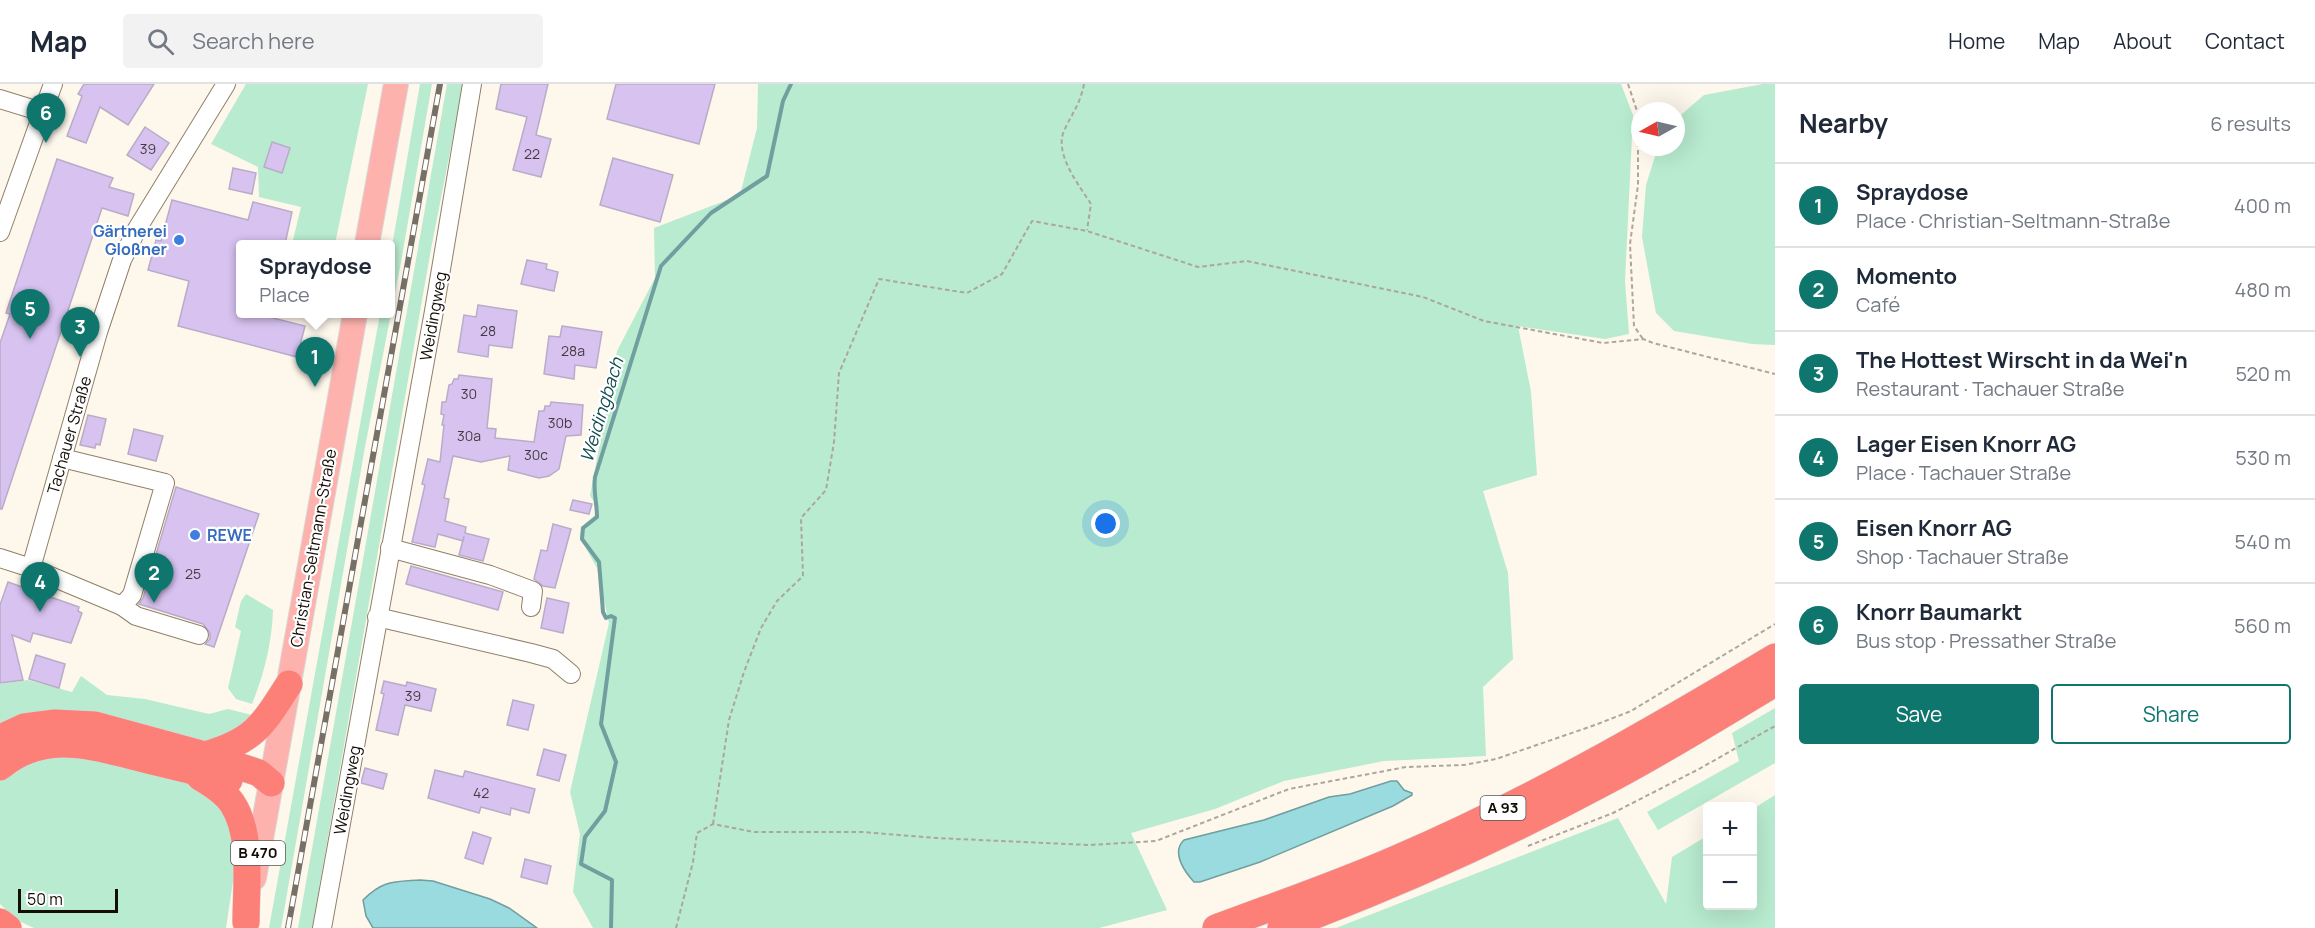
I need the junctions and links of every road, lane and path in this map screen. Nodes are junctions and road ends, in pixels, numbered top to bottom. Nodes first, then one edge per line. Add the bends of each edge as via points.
1 (53, 84) edge
2 (226, 84) edge
3 (396, 84) edge
4 (472, 84) edge
5 (1084, 84) edge
6 (1628, 84) edge
7 (0, 99) edge
8 (42, 112) junction
9 (1087, 231) junction
10 (0, 232) edge
11 (368, 240) edge
12 (354, 318) edge
13 (1643, 339) junction
14 (1775, 374) edge
15 (62, 458) junction
16 (390, 548) junction
17 (0, 558) edge
18 (31, 568) junction
19 (122, 606) junction
20 (531, 607) dead end
21 (377, 617) junction
22 (1775, 624) edge
23 (199, 635) dead end
24 (1775, 657) edge
25 (571, 674) dead end
26 (1775, 683) edge
27 (288, 684) junction
28 (1775, 726) edge
29 (0, 738) edge
30 (197, 762) junction
31 (0, 767) edge
32 (271, 783) junction
33 (713, 824) junction
34 (1528, 846) dead end
35 (0, 922) edge
36 (246, 925) edge
37 (8, 928) edge
38 (322, 928) edge
39 (675, 928) edge
40 (1216, 928) edge
41 (1281, 928) edge

1 - 8 street
2 - 15 street, Tachauer Straße via 122,260
3 - 11 main road
4 - 16 street, Weidingweg
5 - 9 path via 1081,101 1062,134 1064,161 1091,204
6 - 13 path via 1638,114 1638,185 1630,244 1634,326
7 - 8 street
8 - 10 street
9 - 13 path via 1198,267 1247,261 1423,297 1484,321 1603,343
9 - 33 path via 1032,221 1002,274 967,293 879,279 839,373 826,490 801,518 803,576 777,601 761,628 729,720
12 - 27 main road, Christian-Seltmann-Straße
13 - 14 path
15 - 18 street, Tachauer Straße
15 - 19 street via 165,483 132,595
16 - 20 street via 533,591
16 - 21 street, Weidingweg
17 - 18 street
18 - 19 street
19 - 23 street via 136,616
21 - 25 street via 553,659
21 - 38 street, Weidingweg
22 - 33 path via 1631,711 1595,725 1496,759 1464,765 1406,767 1288,789 1156,841 1089,845 862,832 754,832
24 - 40 highway, A 93 via 1637,739 1485,818 1398,858
26 - 41 highway, A 93 via 1602,784 1534,818 1436,865
27 - 30 highway via 253,734
27 - 32 main road, Christian-Seltmann-Straße
28 - 34 path via 1614,813
29 - 30 highway via 24,727 56,723 95,725
30 - 31 highway via 81,743 26,751
30 - 32 highway via 259,773
30 - 36 highway via 240,818 245,836
32 - 36 main road, B 470
33 - 39 path via 697,833
35 - 37 highway

